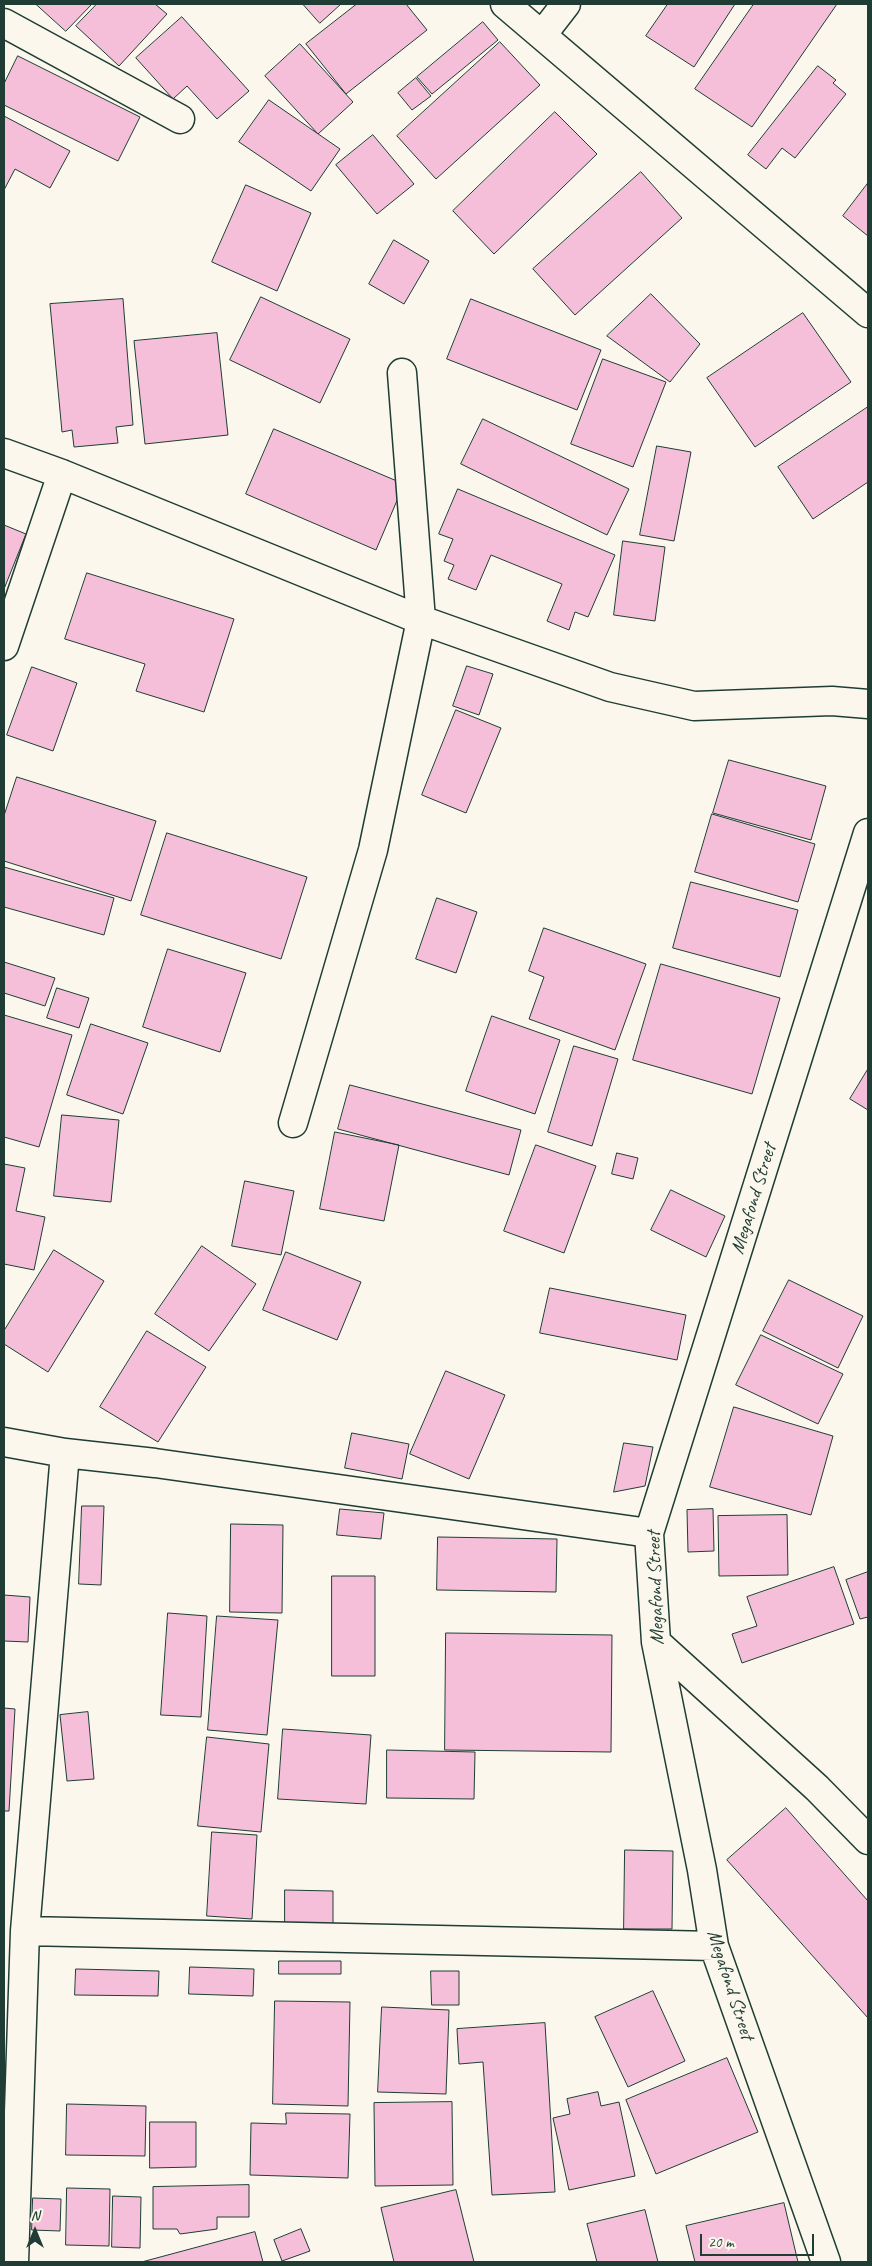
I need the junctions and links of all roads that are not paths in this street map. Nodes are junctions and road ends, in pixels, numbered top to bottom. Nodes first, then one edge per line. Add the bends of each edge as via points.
1 (505, 4) edge
2 (566, 4) edge
3 (4, 23) edge
4 (542, 34) junction
5 (180, 119) dead end
6 (868, 313) edge
7 (402, 373) dead end
8 (4, 454) edge
9 (62, 474) junction
10 (420, 620) junction
11 (4, 646) edge
12 (868, 704) edge
13 (868, 833) edge
14 (292, 1123) dead end
15 (4, 1442) edge
16 (66, 1453) junction
17 (650, 1533) junction
18 (656, 1642) junction
19 (868, 1840) edge
20 (25, 1931) junction
21 (714, 1946) junction
22 (14, 2262) edge
23 (826, 2262) edge

1 - 4 street
2 - 4 street
3 - 5 street
4 - 6 street
7 - 10 street
8 - 9 street
9 - 10 street
9 - 11 street
10 - 12 street via 610,687 694,706 832,701
10 - 14 street via 373,850
13 - 17 street, Megafond Street
15 - 16 street
16 - 17 street via 154,1462
16 - 20 street
17 - 18 street, Megafond Street
18 - 19 street via 817,1788
18 - 21 street, Megafond Street
20 - 21 street
20 - 22 street
21 - 23 street, Megafond Street

